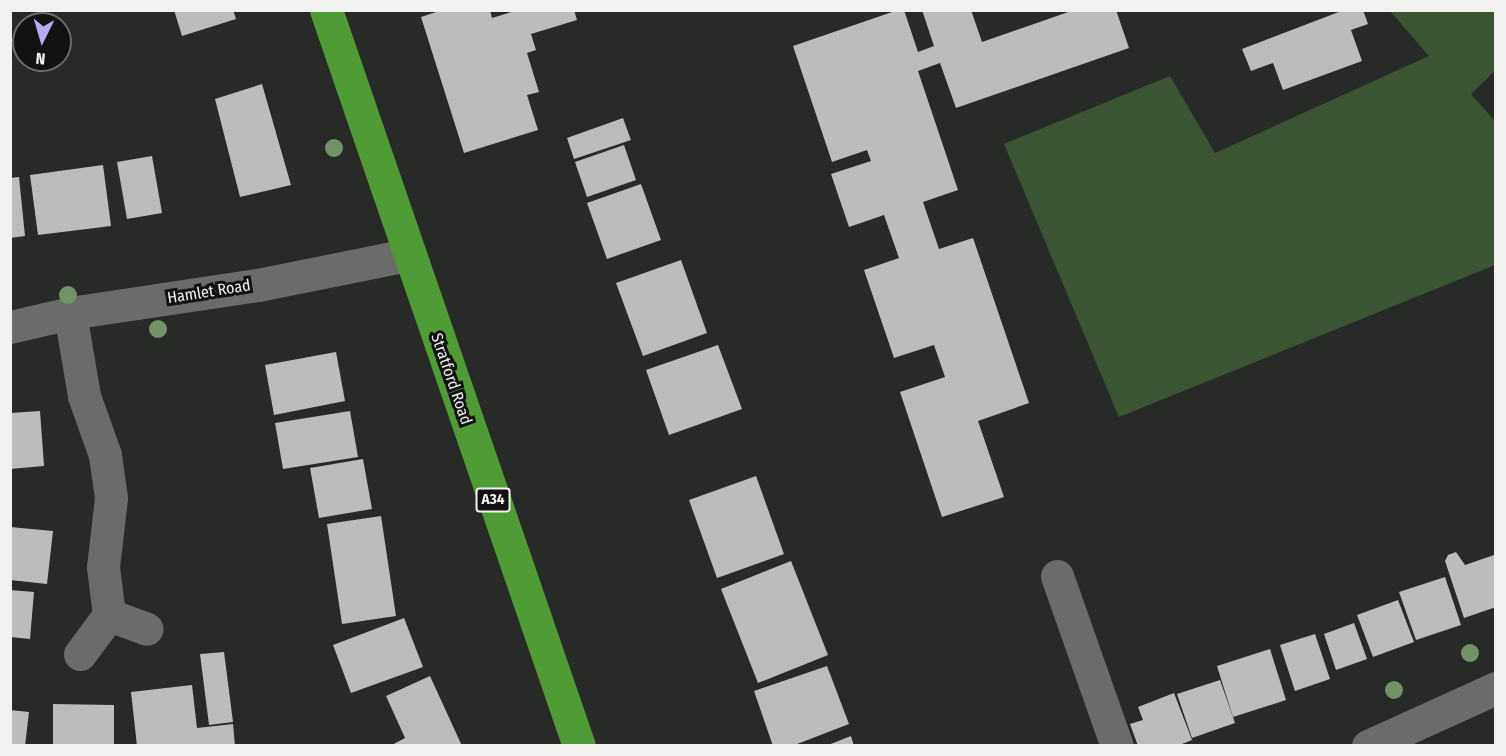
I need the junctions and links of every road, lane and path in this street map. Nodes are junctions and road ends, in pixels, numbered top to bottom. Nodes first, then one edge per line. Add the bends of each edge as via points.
1 (326, 10) edge
2 (407, 255) junction
3 (70, 313) junction
4 (10, 327) edge
5 (1057, 576) dead end
6 (109, 615) junction
7 (147, 628) dead end
8 (80, 654) dead end
9 (1496, 688) edge
10 (579, 746) edge
11 (1118, 746) edge
12 (1368, 746) edge

1 - 2 highway, Stratford Road / A34
2 - 3 street, Hamlet Road via 258,285
2 - 10 highway, Stratford Road / A34
3 - 4 street, Hamlet Road
3 - 6 street via 84,396 105,454 110,487 103,567
5 - 11 street
6 - 7 street
6 - 8 street
9 - 12 street

